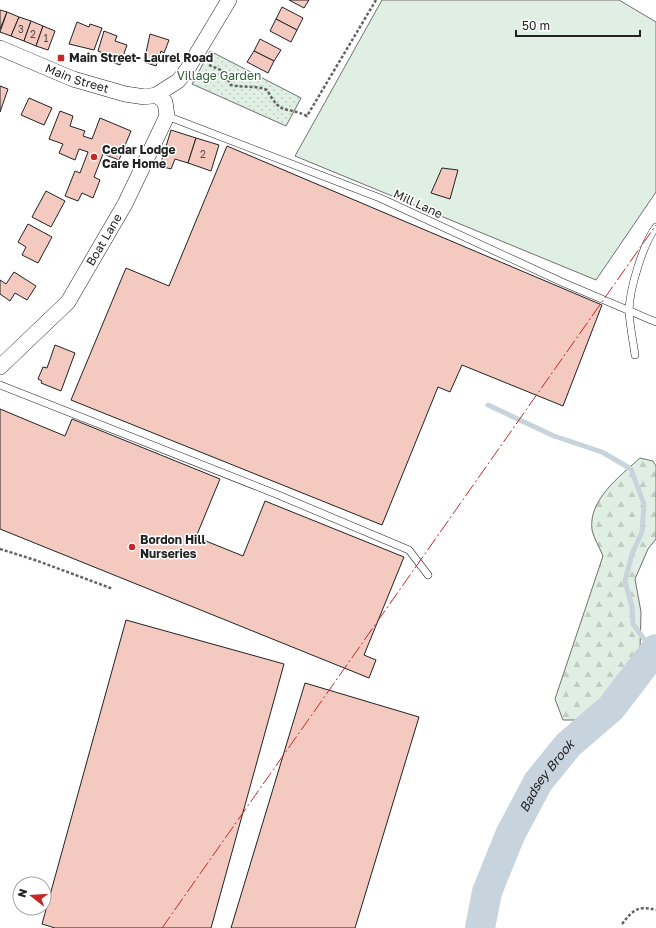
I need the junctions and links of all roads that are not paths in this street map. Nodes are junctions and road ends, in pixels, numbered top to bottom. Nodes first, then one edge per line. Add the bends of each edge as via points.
1 (229, 0) edge
2 (0, 48) edge
3 (156, 95) junction
4 (167, 116) junction
5 (656, 227) edge
6 (629, 311) junction
7 (656, 322) edge
8 (635, 355) dead end
9 (0, 366) edge
10 (0, 385) edge
11 (428, 575) dead end

1 - 3 street via 196,58 178,81
2 - 3 street, Main Street via 73,79 125,94 145,97
3 - 4 street via 166,102
4 - 6 lane, Mill Lane via 380,198
4 - 9 street, Boat Lane via 125,204 68,302
5 - 6 lane via 649,236 638,264
6 - 7 lane, Mill Lane
6 - 8 lane
10 - 11 lane via 409,550

